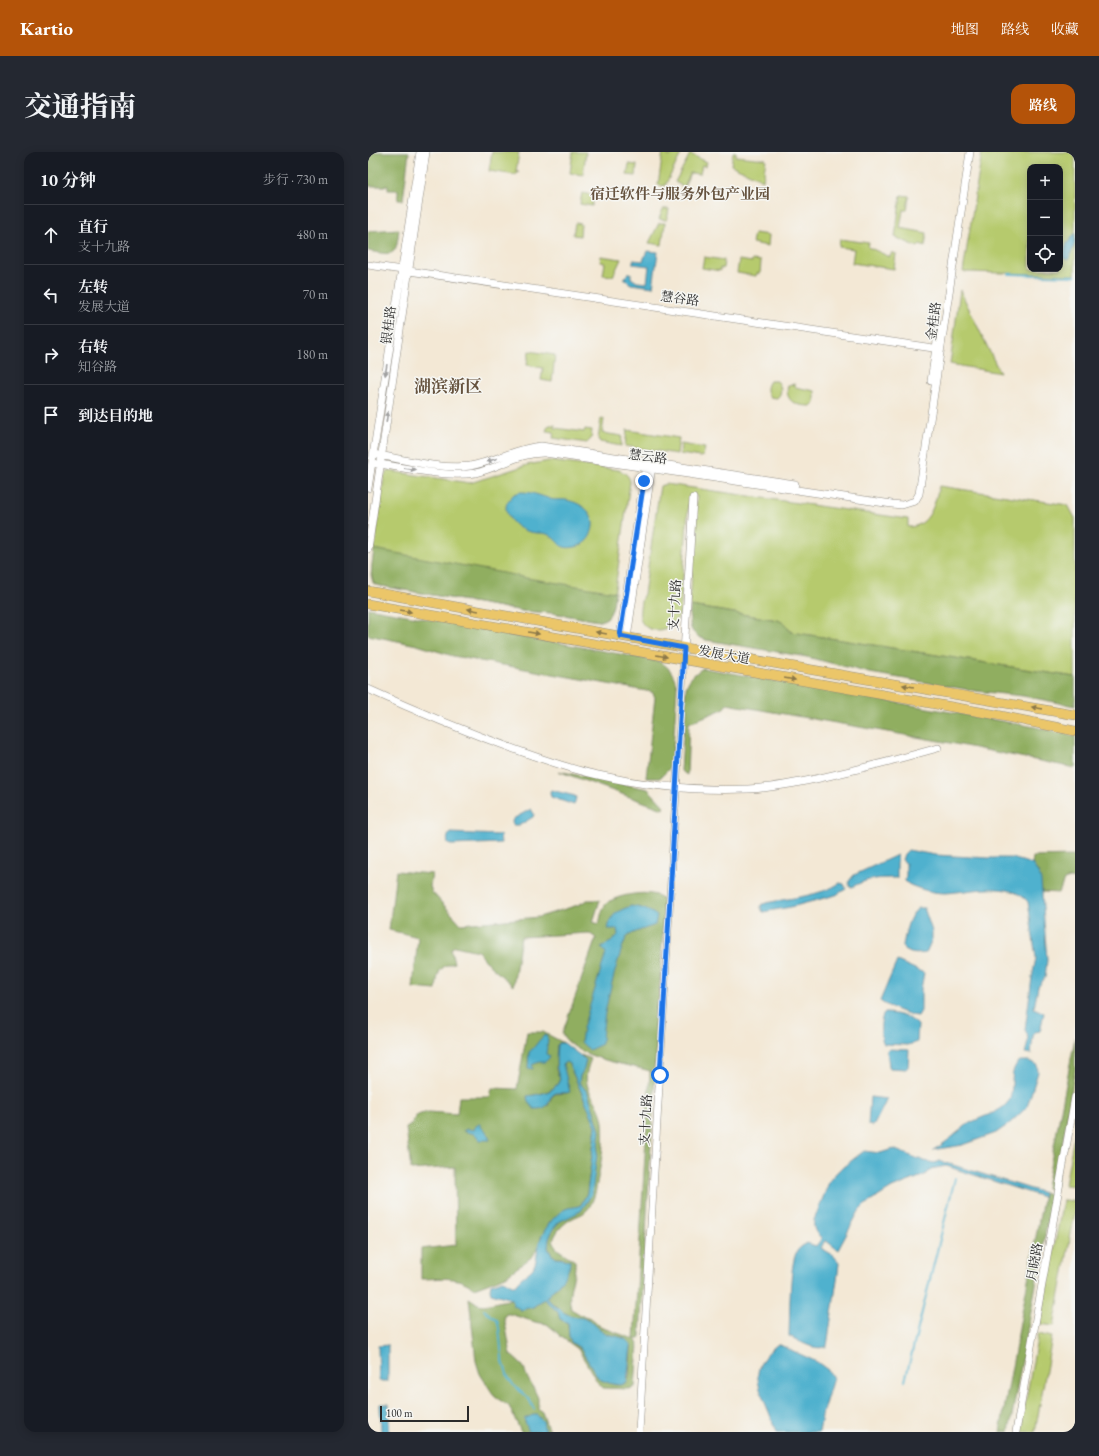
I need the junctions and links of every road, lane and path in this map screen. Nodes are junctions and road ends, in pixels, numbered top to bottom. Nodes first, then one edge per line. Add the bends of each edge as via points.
1 (420, 152) edge
2 (426, 152) edge
3 (966, 152) edge
4 (970, 152) edge
5 (368, 260) edge
6 (368, 265) edge
7 (408, 269) junction
8 (939, 348) junction
9 (373, 454) junction
10 (381, 456) junction
11 (372, 463) junction
12 (380, 464) junction
13 (649, 466) junction
14 (368, 488) edge
15 (917, 494) joint
16 (693, 498) dead end
17 (368, 549) edge
18 (368, 591) edge
19 (368, 604) edge
20 (624, 637) junction
21 (684, 648) junction
22 (683, 660) junction
23 (368, 689) edge
24 (1075, 715) edge
25 (1075, 731) edge
26 (938, 748) dead end
27 (676, 786) junction
28 (1075, 1097) edge
29 (639, 1432) edge
30 (1016, 1432) edge

1 - 7 street, 银桂路
2 - 7 street, 银桂路
3 - 8 street, 金桂路
4 - 8 street, 金桂路
5 - 7 street, 慧谷路
6 - 7 street, 慧谷路
7 - 8 street, 慧谷路
7 -> 9 street, 银桂路
10 -> 7 street, 银桂路
8 - 15 street, 金桂路
9 - 10 street, 慧云路
9 - 11 street, 银桂路
10 - 12 street, 银桂路
13 -> 10 street, 慧云路 via 540,446 479,464 459,467
11 - 12 street, 慧云路
11 - 14 street, 银桂路
12 -> 13 street, 慧云路 via 451,475 477,472 538,452
12 - 17 street, 银桂路
13 - 15 street, 慧云路 via 903,500
13 - 20 street
16 - 21 street, 支十九路
20 -> 18 main road, 发展大道
19 -> 22 main road, 发展大道
20 - 21 main road, 发展大道
21 - 22 street, 支十九路
24 -> 21 main road, 发展大道
22 -> 25 main road, 发展大道
22 - 27 street, 支十九路
23 - 27 street via 504,746 557,764 598,775
26 - 27 street via 851,771 770,787 718,789
27 - 29 street, 支十九路
28 - 30 street, 月晓路

